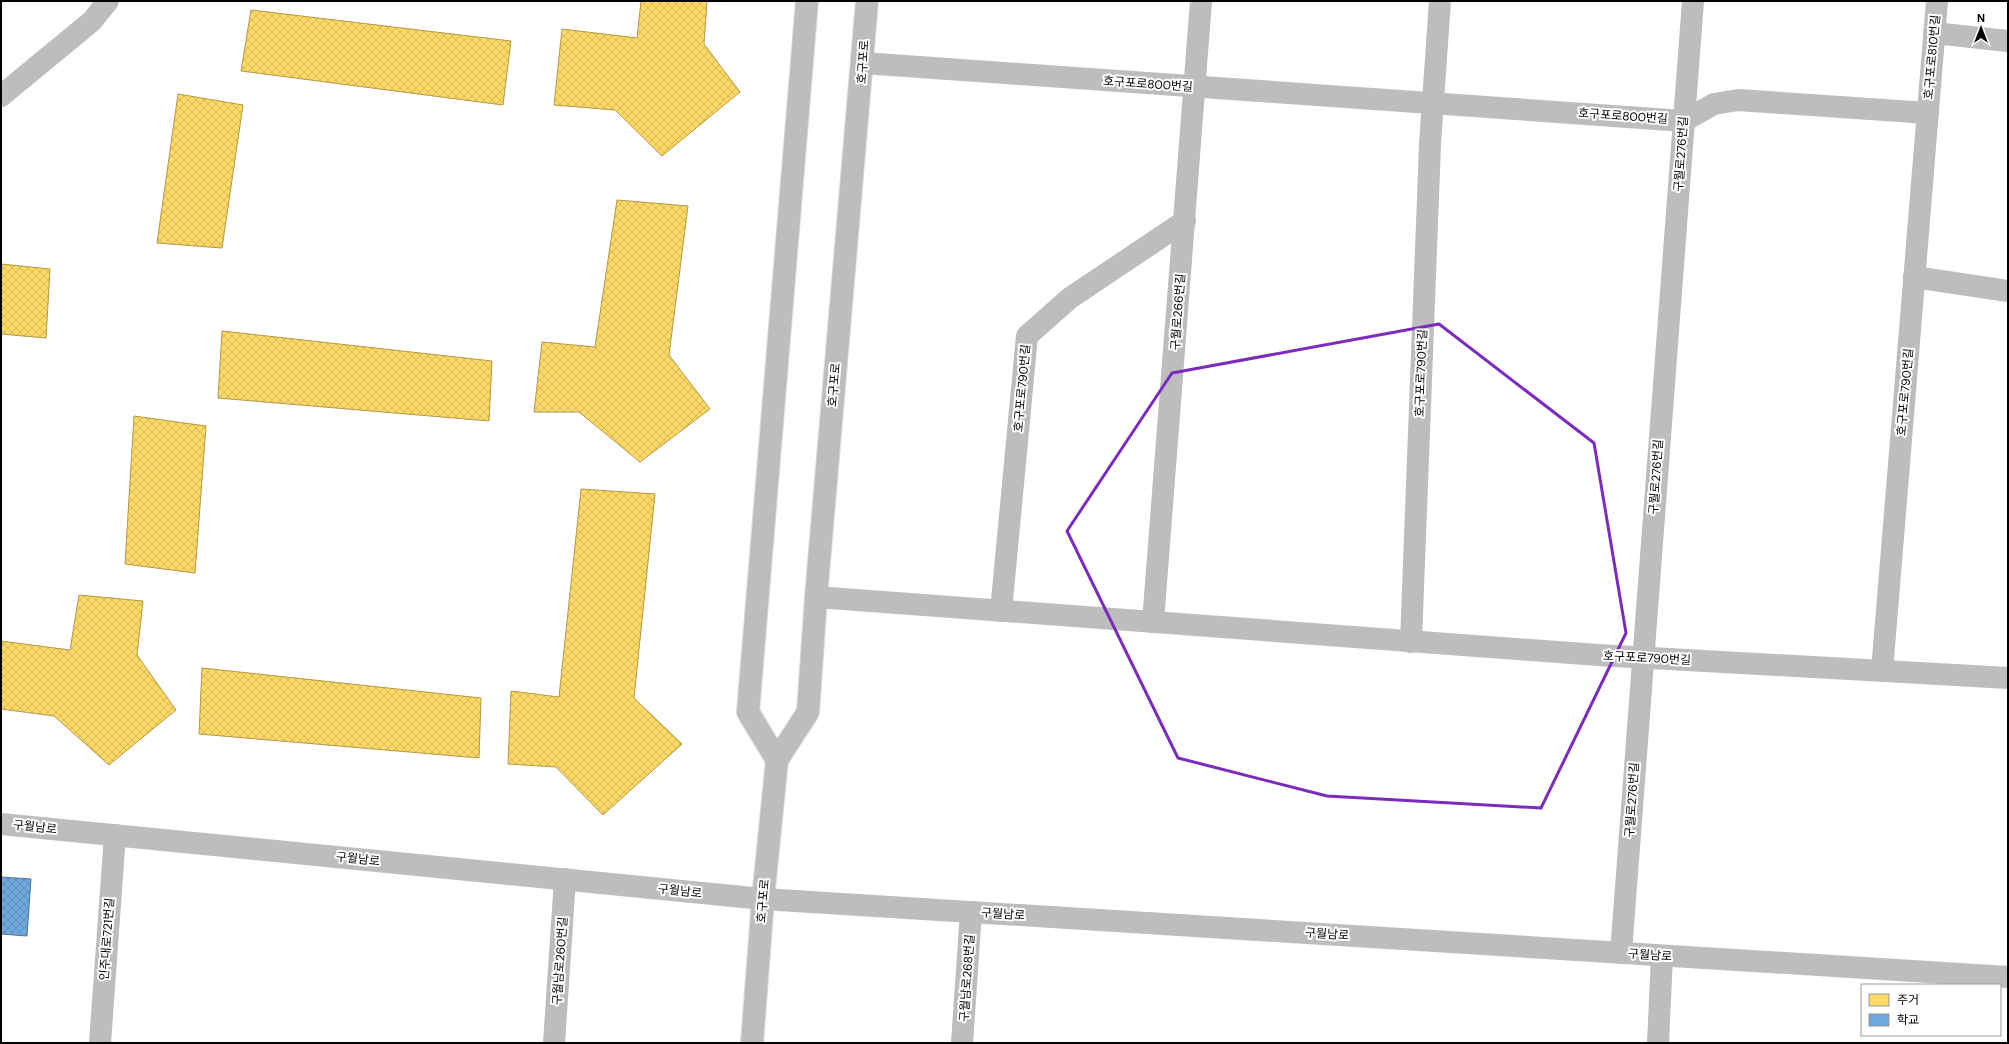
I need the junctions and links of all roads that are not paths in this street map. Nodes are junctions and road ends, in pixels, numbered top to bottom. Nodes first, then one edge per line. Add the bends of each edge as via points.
1 (108, 1) edge
2 (807, 1) edge
3 (867, 1) edge
4 (1201, 1) edge
5 (1440, 1) edge
6 (1693, 1) edge
7 (1937, 1) edge
8 (1934, 33) junction
9 (2008, 41) edge
10 (863, 63) junction
11 (1195, 88) junction
12 (1, 96) edge
13 (1433, 104) junction
14 (1928, 113) junction
15 (1684, 121) junction
16 (1185, 220) junction
17 (1914, 277) junction
18 (2008, 291) edge
19 (816, 598) junction
20 (1001, 611) junction
21 (1153, 622) junction
22 (1411, 642) junction
23 (1643, 658) junction
24 (1882, 671) junction
25 (2008, 678) edge
26 (777, 760) junction
27 (1, 824) edge
28 (115, 835) junction
29 (565, 880) junction
30 (763, 899) junction
31 (971, 912) junction
32 (1621, 953) junction
33 (1662, 956) junction
34 (2008, 977) edge
35 (100, 1043) edge
36 (554, 1043) edge
37 (752, 1043) edge
38 (962, 1043) edge
39 (1658, 1043) edge

1 - 12 street via 92,21
2 - 26 street via 748,712
3 - 10 street, 호구포로
4 - 11 street, 구월로266번길
5 - 13 street
6 - 15 street, 구월로276번길
7 - 8 street, 호구포로810번길
8 - 9 street
8 - 14 street, 호구포로810번길
10 - 11 street, 호구포로800번길
10 - 19 street, 호구포로
11 - 13 street, 호구포로800번길
11 - 16 street, 구월로266번길
13 - 15 street, 호구포로800번길
13 - 22 street, 호구포로790번길
14 - 15 street, 호구포로800번길 via 1738,100 1714,104
14 - 17 street, 호구포로790번길
15 - 23 street, 구월로276번길
16 - 20 street, 호구포로790번길 via 1070,298 1027,336
16 - 21 street, 구월로266번길
17 - 18 street
17 - 24 street, 호구포로790번길
19 - 20 street, 호구포로790번길
19 - 26 street, 호구포로 via 808,712
20 - 21 street, 호구포로790번길
21 - 22 street, 호구포로790번길
22 - 23 street, 호구포로790번길
23 - 24 street, 호구포로790번길
23 - 32 street, 구월로276번길
24 - 25 street, 호구포로790번길
26 - 30 street, 호구포로
27 - 28 street, 구월남로
28 - 29 street, 구월남로
28 - 35 street, 인주대로721번길
29 - 30 street, 구월남로
29 - 36 street, 구월남로260번길
30 - 31 street, 구월남로
30 - 37 street, 호구포로
31 - 32 street, 구월남로
31 - 38 street, 구월남로268번길
32 - 33 street, 구월남로
33 - 34 street, 구월남로
33 - 39 street

